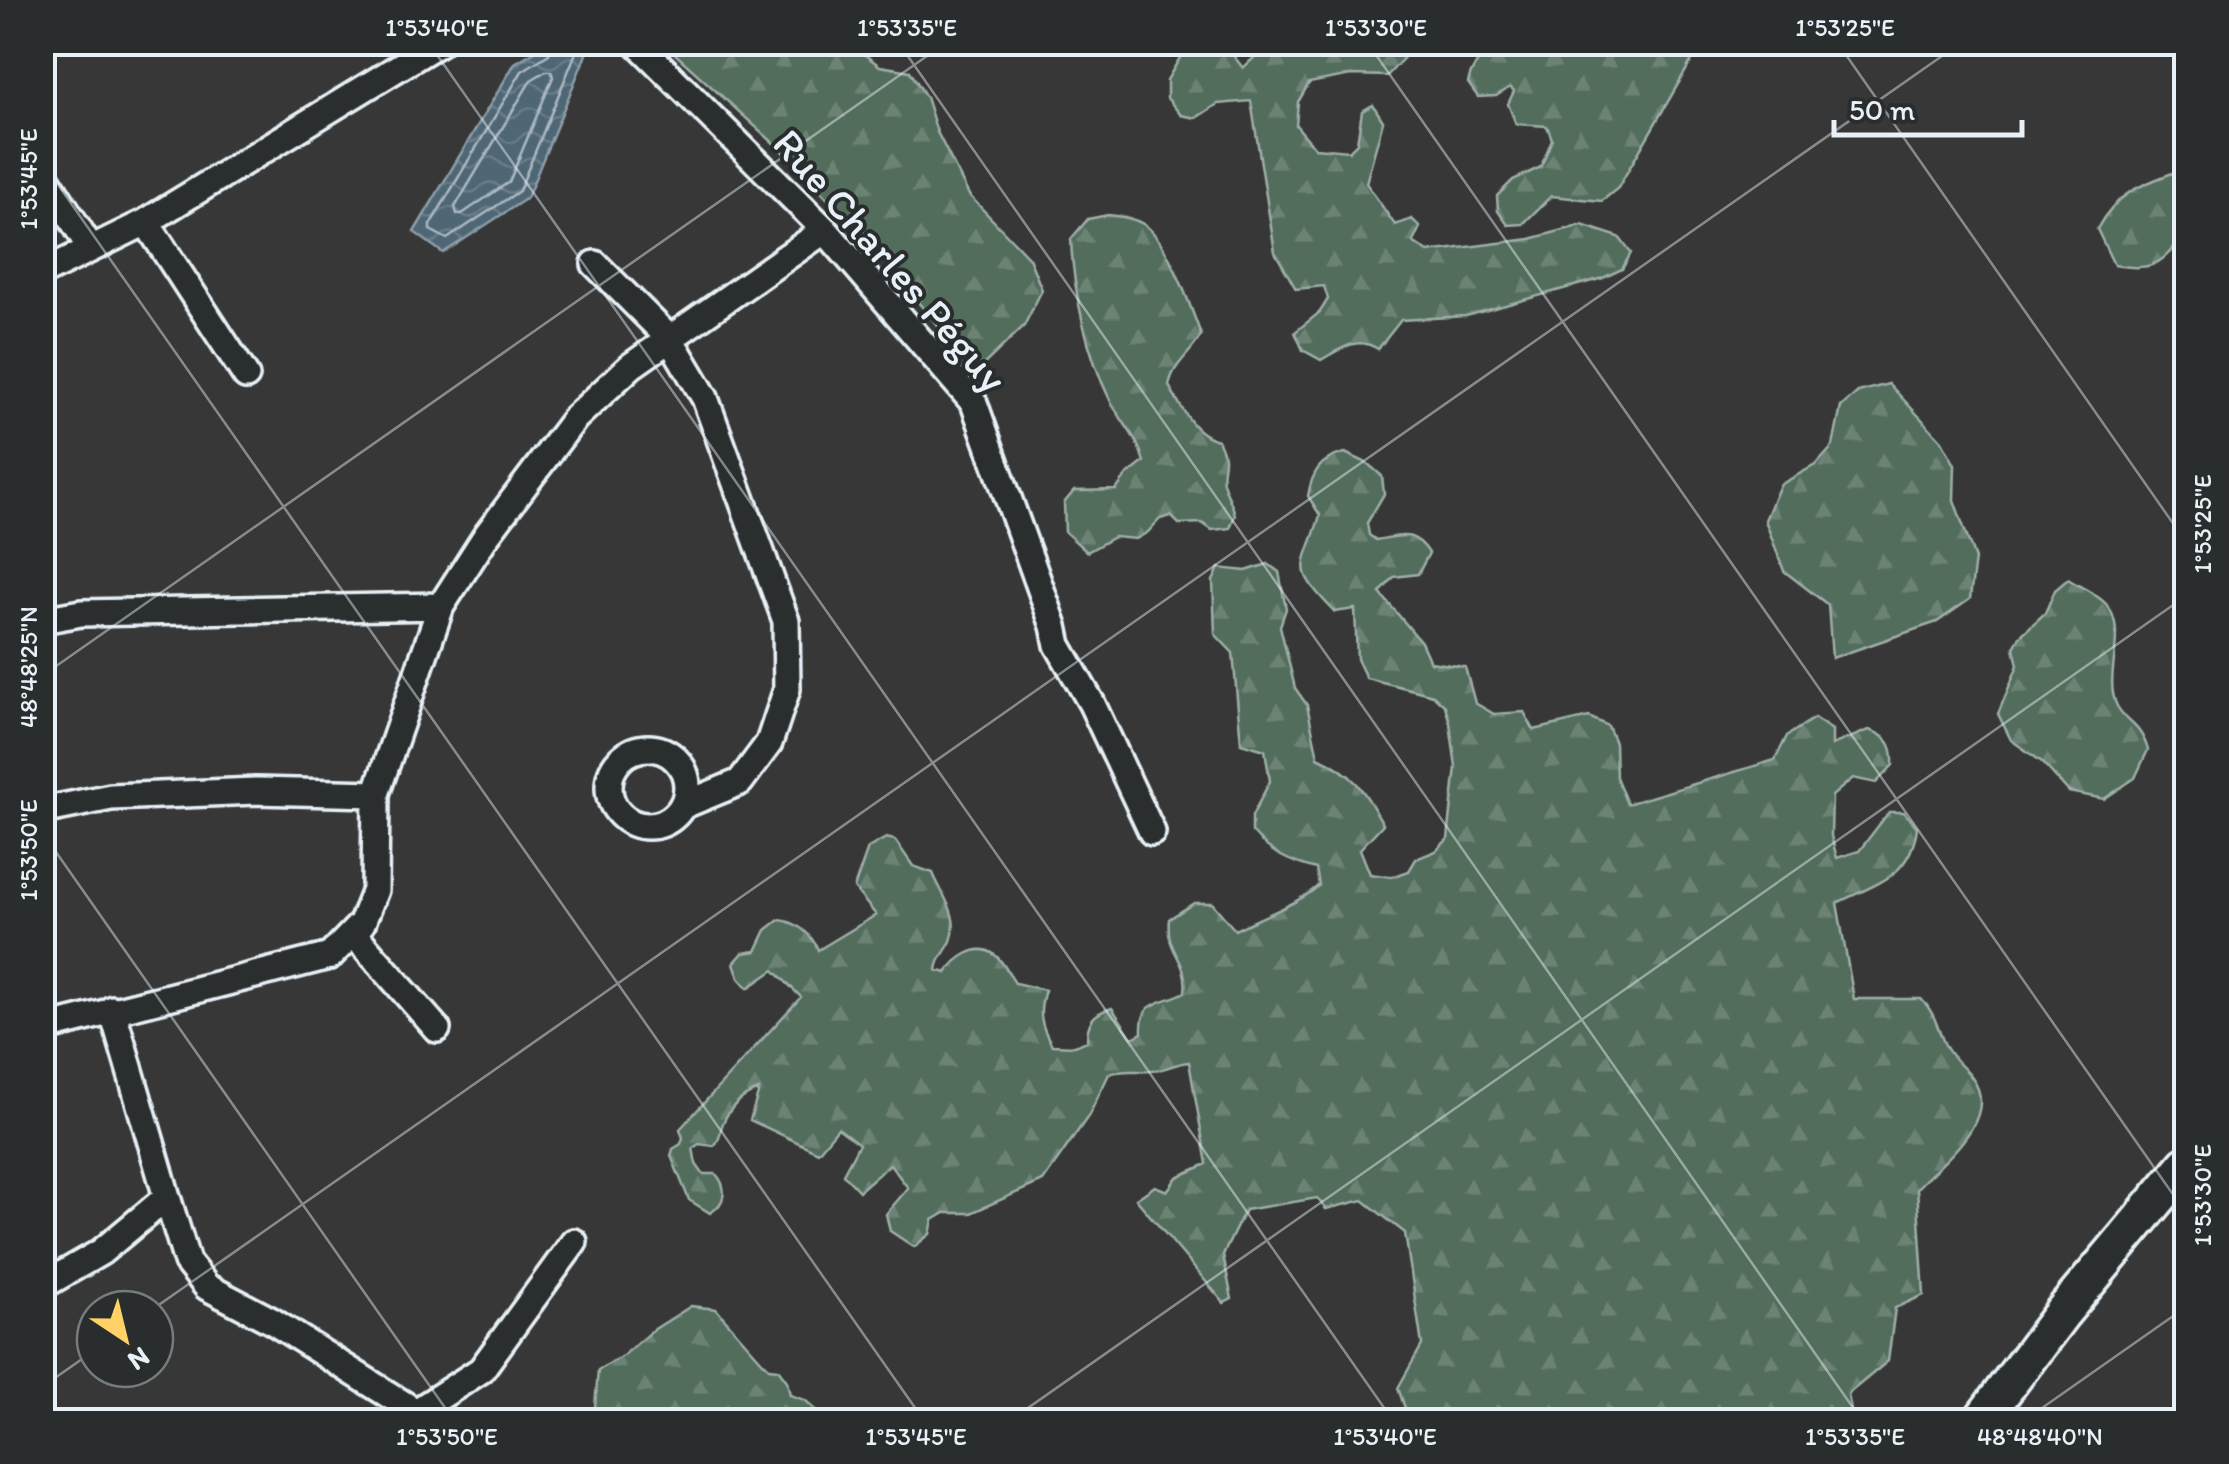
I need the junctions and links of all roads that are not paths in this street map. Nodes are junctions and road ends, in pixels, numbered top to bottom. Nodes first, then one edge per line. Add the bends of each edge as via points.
1 (440, 42) edge
2 (638, 44) edge
3 (42, 171) edge
4 (146, 222) junction
5 (825, 230) junction
6 (91, 248) junction
7 (595, 264) dead end
8 (42, 273) edge
9 (670, 338) junction
10 (246, 376) dead end
11 (442, 606) junction
12 (42, 620) edge
13 (376, 794) junction
14 (682, 806) dead end
15 (42, 812) edge
16 (1152, 832) dead end
17 (354, 934) junction
18 (112, 1010) junction
19 (437, 1028) dead end
20 (42, 1029) edge
21 (2186, 1165) edge
22 (167, 1197) junction
23 (574, 1242) dead end
24 (50, 1280) dead end
25 (413, 1417) edge
26 (1980, 1422) edge

1 - 4 street
2 - 5 street, Rue Charles Péguy
3 - 6 street
4 - 6 street
4 - 10 street
5 - 9 street
5 - 16 street, Rue Charles Péguy via 974,404 1058,646
6 - 8 street
7 - 9 street
9 - 11 street via 575,418
9 - 14 street via 705,398 786,620 787,689 769,744 740,782
11 - 12 street via 81,613
11 - 13 street
13 - 15 street via 130,796
13 - 17 street via 375,890
17 - 18 street via 330,956
17 - 19 street
18 - 20 street
18 - 22 street
21 - 26 main road
22 - 24 street via 101,1252
22 - 25 street via 187,1262 207,1287 272,1321
23 - 25 street via 481,1370

